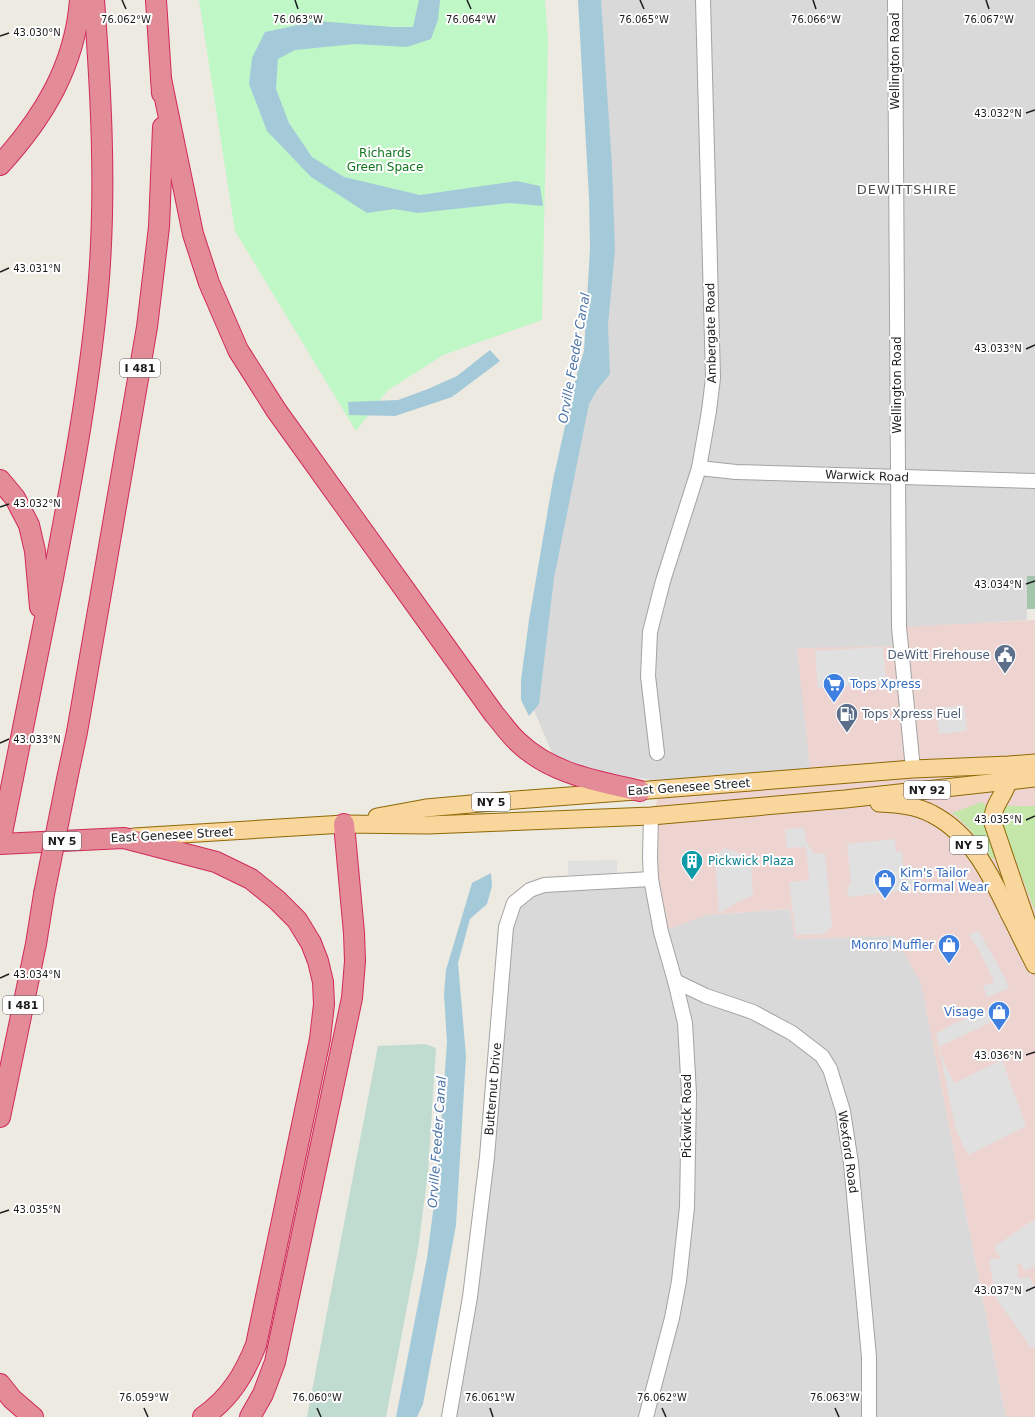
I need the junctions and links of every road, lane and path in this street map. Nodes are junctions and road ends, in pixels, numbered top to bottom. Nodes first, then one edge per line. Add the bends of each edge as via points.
1 (80, 0) edge
2 (94, 0) edge
3 (156, 0) edge
4 (703, 0) edge
5 (895, 0) edge
6 (161, 79) junction
7 (0, 165) edge
8 (699, 468) junction
9 (898, 478) junction
10 (0, 480) edge
11 (1035, 481) edge
12 (42, 631) junction
13 (657, 753) dead end
14 (1035, 763) edge
15 (913, 769) junction
16 (1009, 773) junction
17 (1035, 778) edge
18 (640, 790) junction
19 (662, 790) junction
20 (845, 799) junction
21 (651, 816) junction
22 (344, 824) junction
23 (124, 838) junction
24 (0, 843) edge
25 (651, 879) junction
26 (1035, 952) edge
27 (1035, 965) edge
28 (675, 981) junction
29 (0, 1117) edge
30 (0, 1384) edge
31 (33, 1417) edge
32 (204, 1417) edge
33 (250, 1417) edge
34 (449, 1417) edge
35 (646, 1417) edge
36 (869, 1417) edge

1 - 7 highway via 74,40 66,65 36,122
2 - 12 highway via 103,163 99,277 87,391
3 - 6 highway, I 481
4 - 8 street, Ambergate Road via 713,378
5 - 9 street, Wellington Road
6 - 18 highway via 193,234 209,283 238,350 276,410 489,707 518,742 541,761 579,777
6 - 29 highway, I 481, bridge via 164,130 159,227 147,327 77,732
8 - 9 street, Warwick Road via 736,472
8 - 13 street, Ambergate Road via 663,581 650,632 648,676
9 - 11 street, Warwick Road
9 - 15 street, Wellington Road via 899,627
10 - 12 highway via 15,498 29,525 35,550
12 - 24 highway
14 - 16 main road, East Genesee Street / NY 5
15 - 16 main road, East Genesee Street / NY 5
15 - 19 main road, East Genesee Street / NY 5
16 - 17 main road, East Genesee Street / NY 92
16 - 20 main road, East Genesee Street / NY 92 via 984,784
16 - 26 main road, NY 5 via 994,810 994,823
18 - 19 main road, East Genesee Street / NY 5
18 - 22 main road, East Genesee Street / NY 5 via 426,808
19 - 21 main road
20 - 21 main road, East Genesee Street / NY 5
20 - 27 main road, NY 5 via 909,806 932,813 950,824 967,842 995,882
21 - 22 main road, East Genesee Street / NY 5 via 428,825
21 - 25 street, Pickwick Road
22 - 23 main road, East Genesee Street / NY 5
22 - 33 highway via 354,933 352,998 275,1362 263,1394
23 - 24 highway, East Genesee Street / NY 5
23 - 32 highway via 216,862 252,879 296,920 311,943 323,982 324,1004 320,1039 256,1345 233,1390
25 - 28 street, Pickwick Road via 661,932
25 - 34 street, Butternut Drive via 544,885 530,890 514,903 506,927 487,1157 470,1297
28 - 35 street, Pickwick Road via 685,1023 688,1086 687,1207 672,1318
28 - 36 street, Wexford Road via 706,996 753,1012 792,1033 822,1056 830,1069 843,1111 851,1163 869,1357
30 - 31 highway via 12,1399

